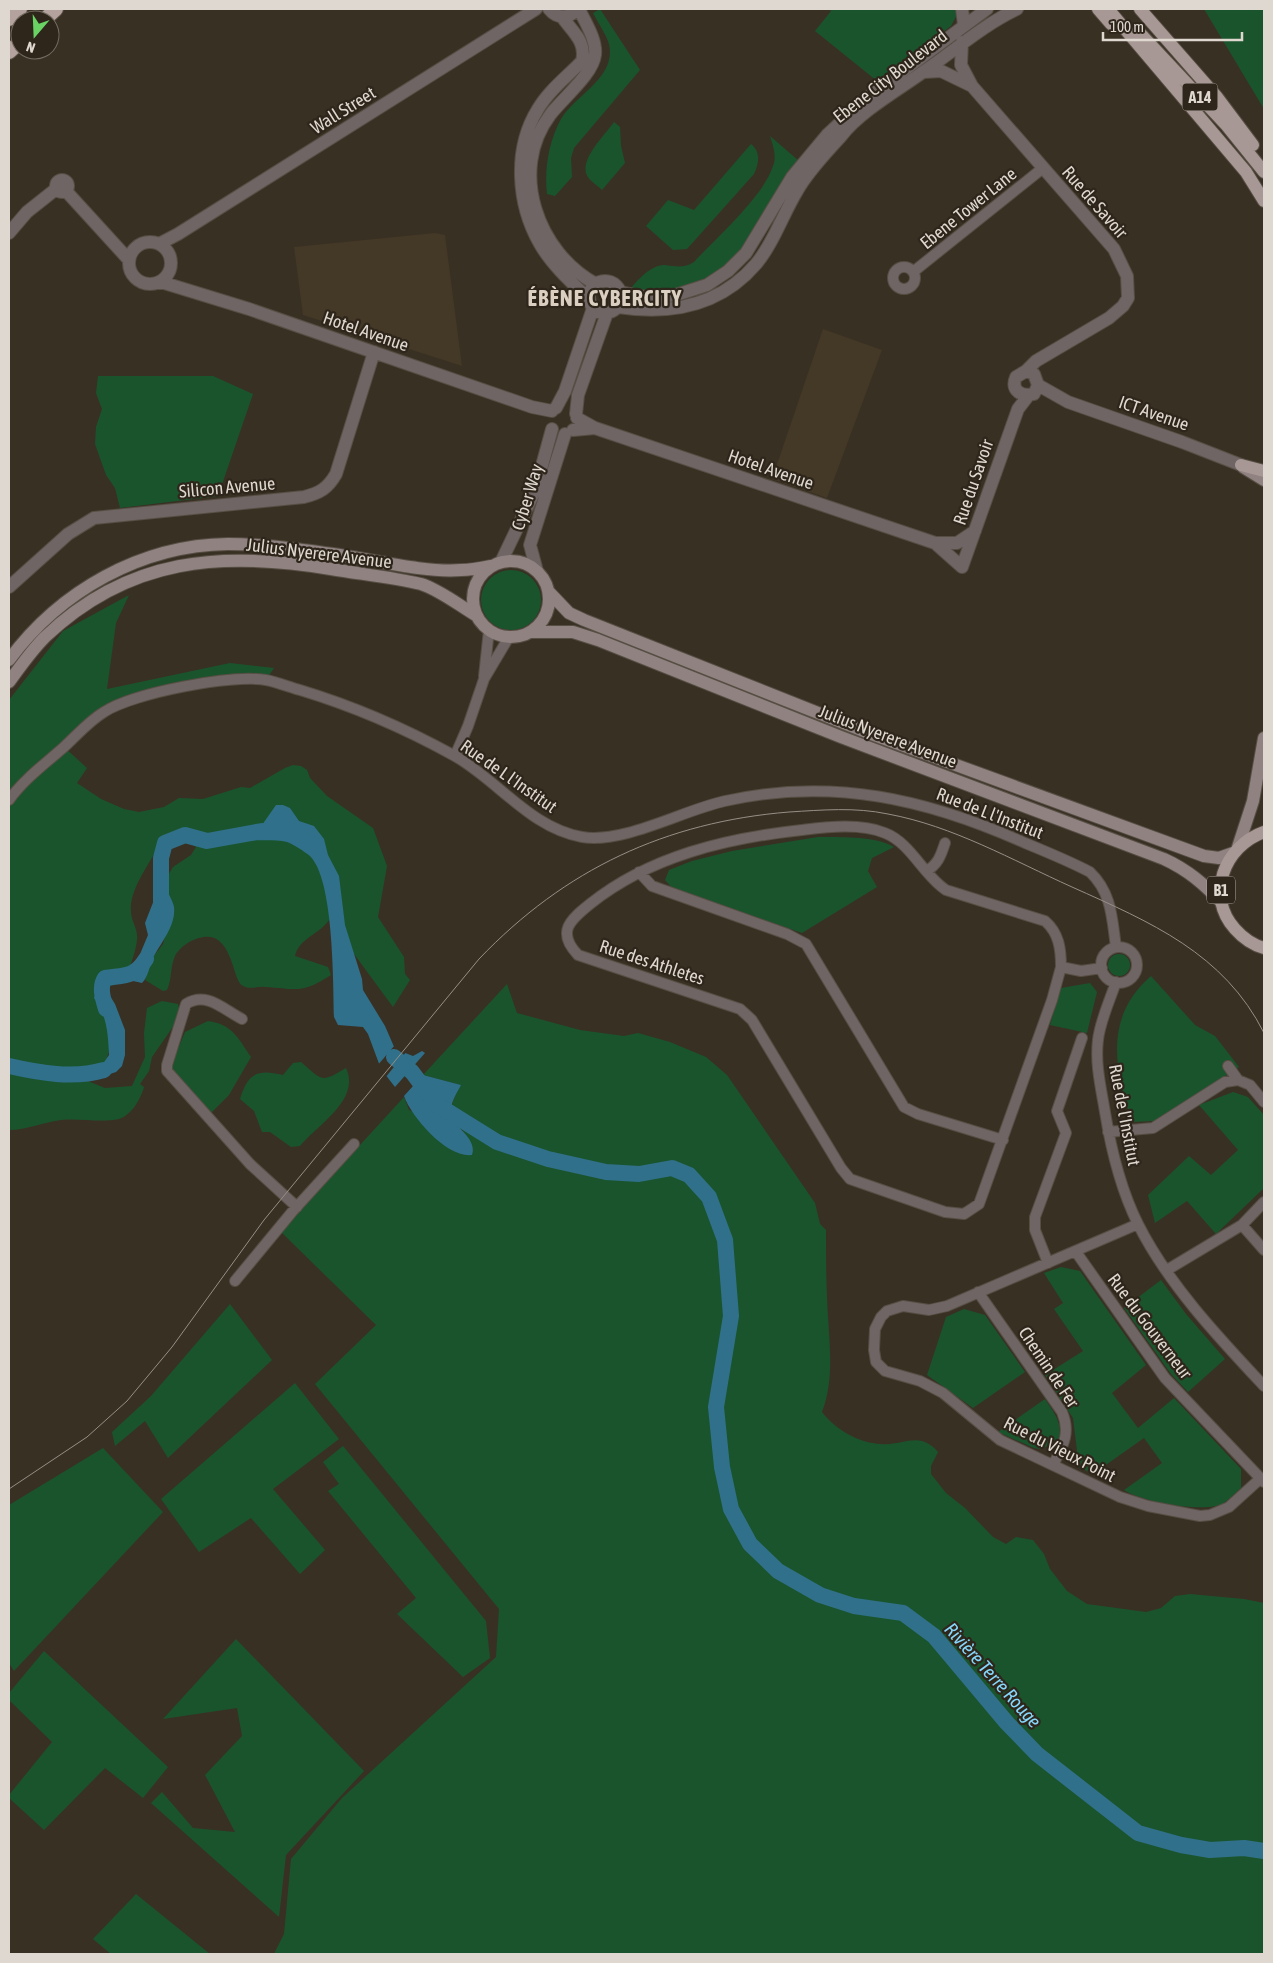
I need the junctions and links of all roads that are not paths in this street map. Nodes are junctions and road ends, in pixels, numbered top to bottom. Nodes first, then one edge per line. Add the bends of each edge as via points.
1 (20, 9) edge
2 (578, 9) edge
3 (962, 9) edge
4 (985, 9) edge
5 (1017, 9) edge
6 (1098, 9) edge
7 (1108, 9) edge
8 (1118, 9) edge
9 (1140, 9) edge
10 (531, 13) edge
11 (555, 13) edge
12 (9, 19) edge
13 (964, 25) junction
14 (1129, 28) junction
15 (962, 42) junction
16 (924, 72) junction
17 (972, 86) junction
18 (1042, 168) junction
19 (1246, 172) junction
20 (1264, 172) edge
21 (1264, 201) edge
22 (9, 233) edge
23 (113, 243) junction
24 (140, 245) junction
25 (164, 248) junction
26 (129, 260) junction
27 (172, 266) junction
28 (913, 272) dead end
29 (161, 282) junction
30 (596, 284) junction
31 (188, 290) junction
32 (620, 292) junction
33 (591, 303) junction
34 (612, 310) junction
35 (374, 352) junction
36 (1030, 386) junction
37 (552, 417) junction
38 (573, 424) junction
39 (1241, 465) junction
40 (1264, 471) edge
41 (1264, 480) edge
42 (975, 531) junction
43 (935, 543) junction
44 (496, 564) junction
45 (962, 567) joint
46 (537, 571) junction
47 (9, 587) edge
48 (548, 591) junction
49 (477, 616) junction
50 (490, 630) junction
51 (530, 632) junction
52 (509, 637) junction
53 (9, 660) edge
54 (484, 679) junction
55 (9, 682) edge
56 (1264, 738) edge
57 (455, 756) junction
58 (9, 800) edge
59 (1264, 832) edge
60 (945, 842) dead end
61 (1236, 850) junction
62 (926, 871) junction
63 (640, 872) junction
64 (1222, 903) junction
65 (1116, 947) junction
66 (1263, 950) edge
67 (1060, 967) junction
68 (1102, 968) junction
69 (1116, 982) junction
70 (242, 1020) dead end
71 (1082, 1038) dead end
72 (1228, 1066) dead end
73 (1238, 1080) junction
74 (1264, 1102) edge
75 (1108, 1132) junction
76 (1003, 1140) junction
77 (354, 1144) dead end
78 (1264, 1202) edge
79 (296, 1207) junction
80 (1138, 1224) junction
81 (1242, 1225) junction
82 (1264, 1250) edge
83 (1076, 1252) junction
84 (1048, 1263) junction
85 (1166, 1270) junction
86 (234, 1281) dead end
87 (978, 1292) junction
88 (1264, 1386) edge
89 (1053, 1465) junction
90 (1262, 1480) edge

1 - 12 highway
2 - 11 street, Wall Street via 572,14
2 - 30 street, Ebene City Boulevard via 594,44 593,62 540,132 531,163 530,186 538,215 556,250 570,266
3 - 13 street
4 - 13 street, Ebene City Boulevard
5 - 15 street, Ebene City Boulevard
6 - 19 main road via 1136,47
7 - 14 main road, A14
8 - 14 main road, A14
9 - 20 main road via 1217,97 1259,154
10 - 11 street, Wall Street
10 - 25 street, Wall Street via 178,234
11 - 33 street, Ebene City Boulevard via 578,38 584,55 546,98 532,120 522,152 522,182 528,218 541,246
13 - 32 street, Ebene City Boulevard via 867,98 827,135 792,176 746,253 728,271 707,285 676,295 651,298
14 - 19 main road, A14
14 - 20 main road, A14 via 1227,126
15 - 16 street, Ebene City Boulevard
15 - 17 street, Rue de Savoir via 961,65
16 - 17 street, Rue de Savoir via 941,71
16 - 34 street, Ebene City Boulevard via 892,92 843,133 798,189 756,263 726,290 697,304 676,309
17 - 18 street, Rue de Savoir
18 - 28 street, Ebene Tower Lane
18 - 36 street, Rue de Savoir via 1114,249 1129,285 1128,298 1109,318 1036,361
19 - 21 main road, A14
22 - 23 street via 27,212 61,190
23 - 24 street
23 - 26 street
24 - 25 street via 146,242
24 - 26 street
25 - 27 street
26 - 29 street via 131,273 141,283
27 - 29 street
27 - 31 street
29 - 31 street, Hotel Avenue
30 - 32 street, Ebene City Boulevard via 610,282
30 - 33 street via 590,290
31 - 35 street, Hotel Avenue
32 - 34 street via 621,299
33 - 34 street, Ebene City Boulevard
33 - 37 street, Cyber Way via 565,391
34 - 38 street, Cyber Way via 578,395
35 - 37 street, Hotel Avenue via 532,407
35 - 47 street, Silicon Avenue via 336,474 329,486 319,493 94,518 78,527
36 - 39 street, ICT Avenue
36 - 42 street, Rue du Savoir via 1018,409
37 - 38 street
37 - 38 street via 569,408
37 - 44 street, Cyber Way via 535,491
38 - 43 street, Hotel Avenue via 595,428
38 - 46 street, Cyber Way via 530,545
39 - 40 main road
39 - 41 main road
42 - 43 street, Hotel Avenue via 957,543
42 - 45 street, Rue du Savoir
43 - 45 street, Hotel Avenue
44 - 46 main road via 514,561
44 - 49 main road via 476,583 473,600
44 - 53 main road via 459,571 256,545 226,544 167,552 122,568 59,606 25,638
46 - 48 main road, B1
48 - 51 main road via 546,614
48 - 61 main road, Julius Nyerere Avenue / B1 via 569,613 584,620 866,732 1204,856 1218,858
49 - 50 main road
49 - 55 main road, Julius Nyerere Avenue via 422,585 272,561 238,559 190,563 132,580 91,601 44,638
50 - 52 main road
50 - 54 street
51 - 52 main road, B1
51 - 64 main road, Julius Nyerere Avenue / B1 via 573,632 598,640 841,737 1164,858 1200,880
52 - 54 street
54 - 57 street
56 - 61 main road via 1253,801
57 - 58 street, Rue de L l'Institut via 334,700 266,680 236,678 152,694 106,710 28,778
57 - 65 street, Rue de L l'Institut via 528,811 560,830 581,836 608,837 641,829 707,805 788,791 872,794 938,809 977,821 1090,872 1109,897
59 - 61 main road, Julius Nyerere Avenue / B1 via 1253,836
60 - 62 street via 934,868
61 - 64 main road, Julius Nyerere Avenue / B1 via 1224,868
62 - 63 street, Rue des Athletes via 899,841 885,833 854,827 762,834 691,851
62 - 67 street, Rue des Athletes via 946,890 1045,920 1054,928 1060,944
63 - 76 street via 652,886 787,934 806,944 904,1107
63 - 76 street, Rue des Athletes via 607,890 572,918 567,926 569,946 578,955 740,1009 752,1020 840,1168 850,1178 945,1212 964,1214 978,1204
64 - 66 main road, Julius Nyerere Avenue / B1 via 1232,925
65 - 68 street via 1103,957
65 - 69 street via 1127,949 1137,961 1132,977
67 - 68 street
67 - 76 street, Rue des Athletes via 1052,1000
68 - 69 street via 1107,978
69 - 75 street, Rue de l'Institut via 1098,1038 1097,1064
70 - 79 street via 206,998 195,998 186,1004 167,1072 250,1164
71 - 84 street via 1057,1111 1066,1133 1035,1217 1035,1230
72 - 73 street
73 - 74 street via 1250,1085
73 - 75 street via 1225,1082 1153,1128
75 - 80 street, Rue de l'Institut
77 - 79 street
78 - 81 street
79 - 86 street
80 - 83 street, Rue du Vieux Point
80 - 85 street, Rue de l'Institut
81 - 82 street
81 - 85 street
83 - 84 street, Rue du Vieux Point
83 - 90 street, Rue du Gouverneur via 1165,1378
84 - 87 street, Rue du Vieux Point
85 - 88 street, Rue de l'Institut via 1218,1336
87 - 89 street, Chemin de Fer via 1062,1412 1066,1423 1064,1444
87 - 89 street, Rue du Vieux Point via 939,1309 903,1306 887,1311 875,1329 876,1362 892,1374 920,1380 933,1387 1000,1440
89 - 90 street, Rue du Vieux Point via 1131,1502 1200,1516 1228,1507

